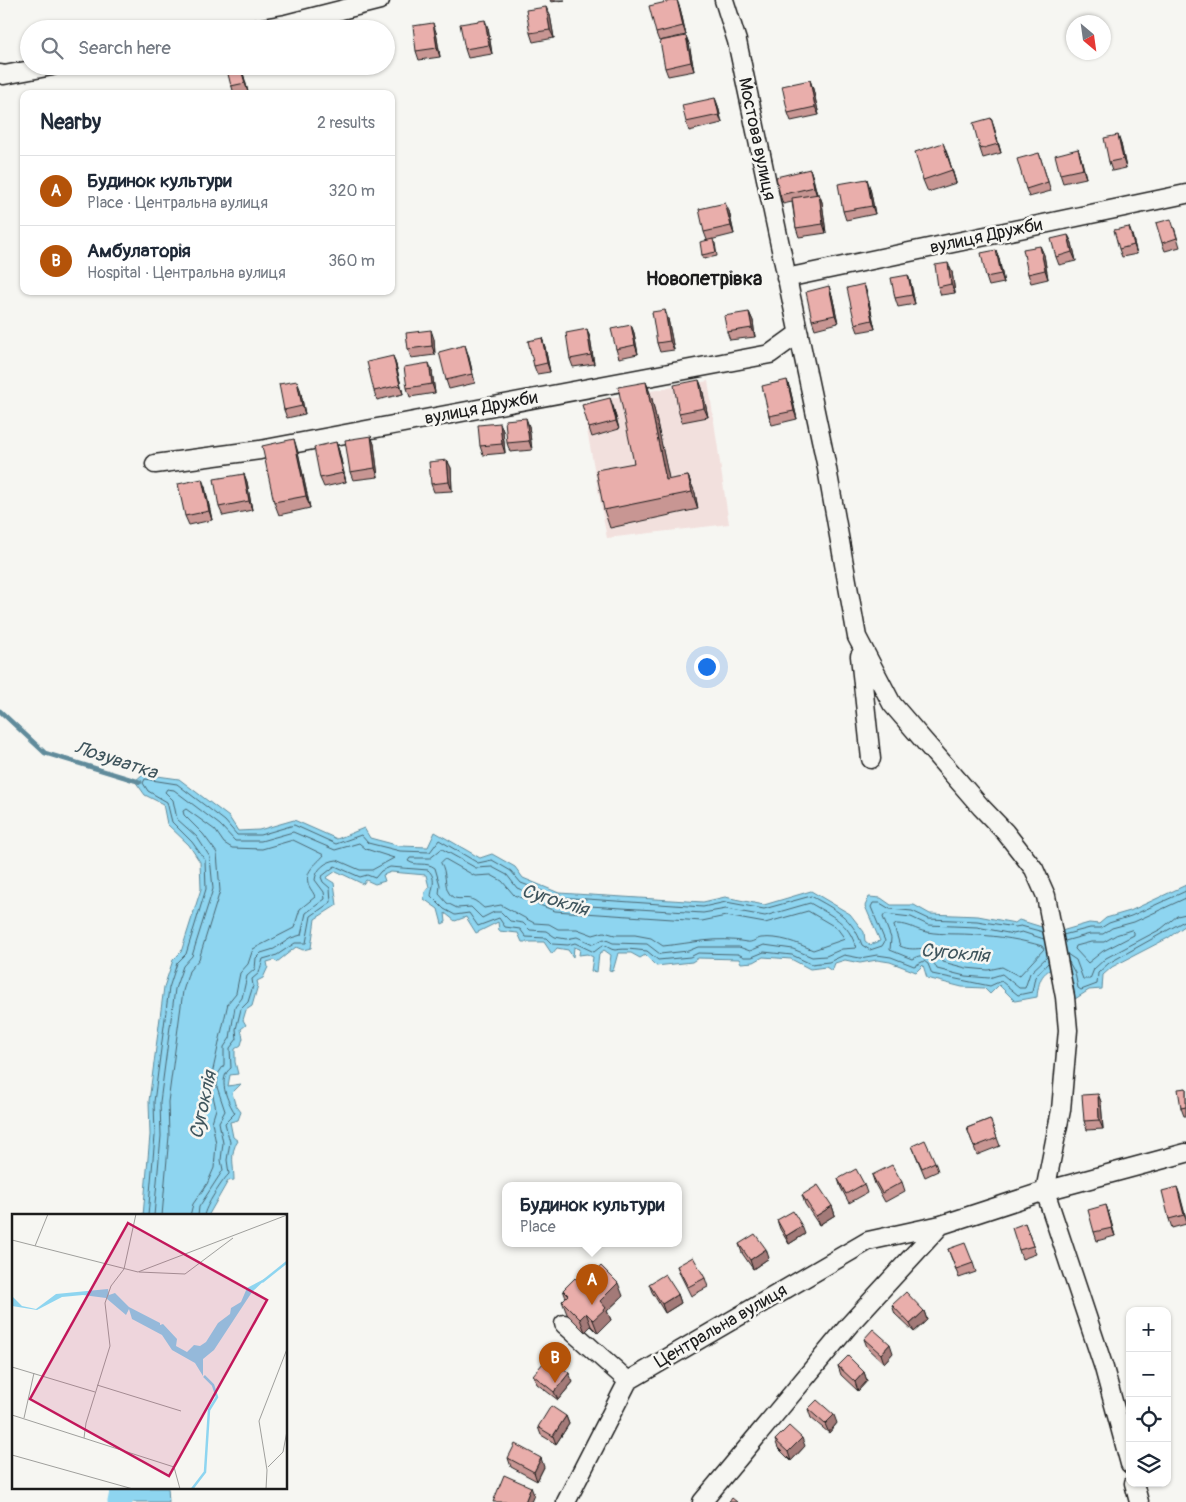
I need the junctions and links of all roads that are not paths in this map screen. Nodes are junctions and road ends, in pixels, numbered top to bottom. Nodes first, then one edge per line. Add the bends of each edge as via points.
1 (380, 0) edge
2 (724, 0) edge
3 (302, 20) edge
4 (20, 72) edge
5 (0, 74) edge
6 (1186, 194) edge
7 (786, 278) junction
8 (798, 333) junction
9 (156, 464) dead end
10 (857, 637) junction
11 (871, 759) dead end
12 (1186, 1153) edge
13 (1045, 1191) junction
14 (942, 1225) junction
15 (564, 1324) dead end
16 (628, 1381) junction
17 (1126, 1449) edge
18 (1135, 1487) edge
19 (566, 1502) edge
20 (702, 1502) edge
21 (1139, 1502) edge

1 - 3 street
2 - 7 street, Мостова вулиця via 737,41
4 - 5 street
6 - 7 street, вулиця Дружби
7 - 8 street, Мостова вулиця
8 - 9 street, вулиця Дружби via 770,354 260,450
8 - 10 street, Мостова вулиця via 826,462
10 - 11 street
10 - 13 street via 892,704 1005,832 1034,869 1046,896 1068,1030 1061,1110
12 - 13 street, Центральна вулиця
13 - 14 street, Центральна вулиця
13 - 17 street via 1104,1368
14 - 16 street, Центральна вулиця via 868,1240
14 - 20 street, Центральна вулиця via 850,1324
15 - 16 street
16 - 19 street
18 - 21 street

